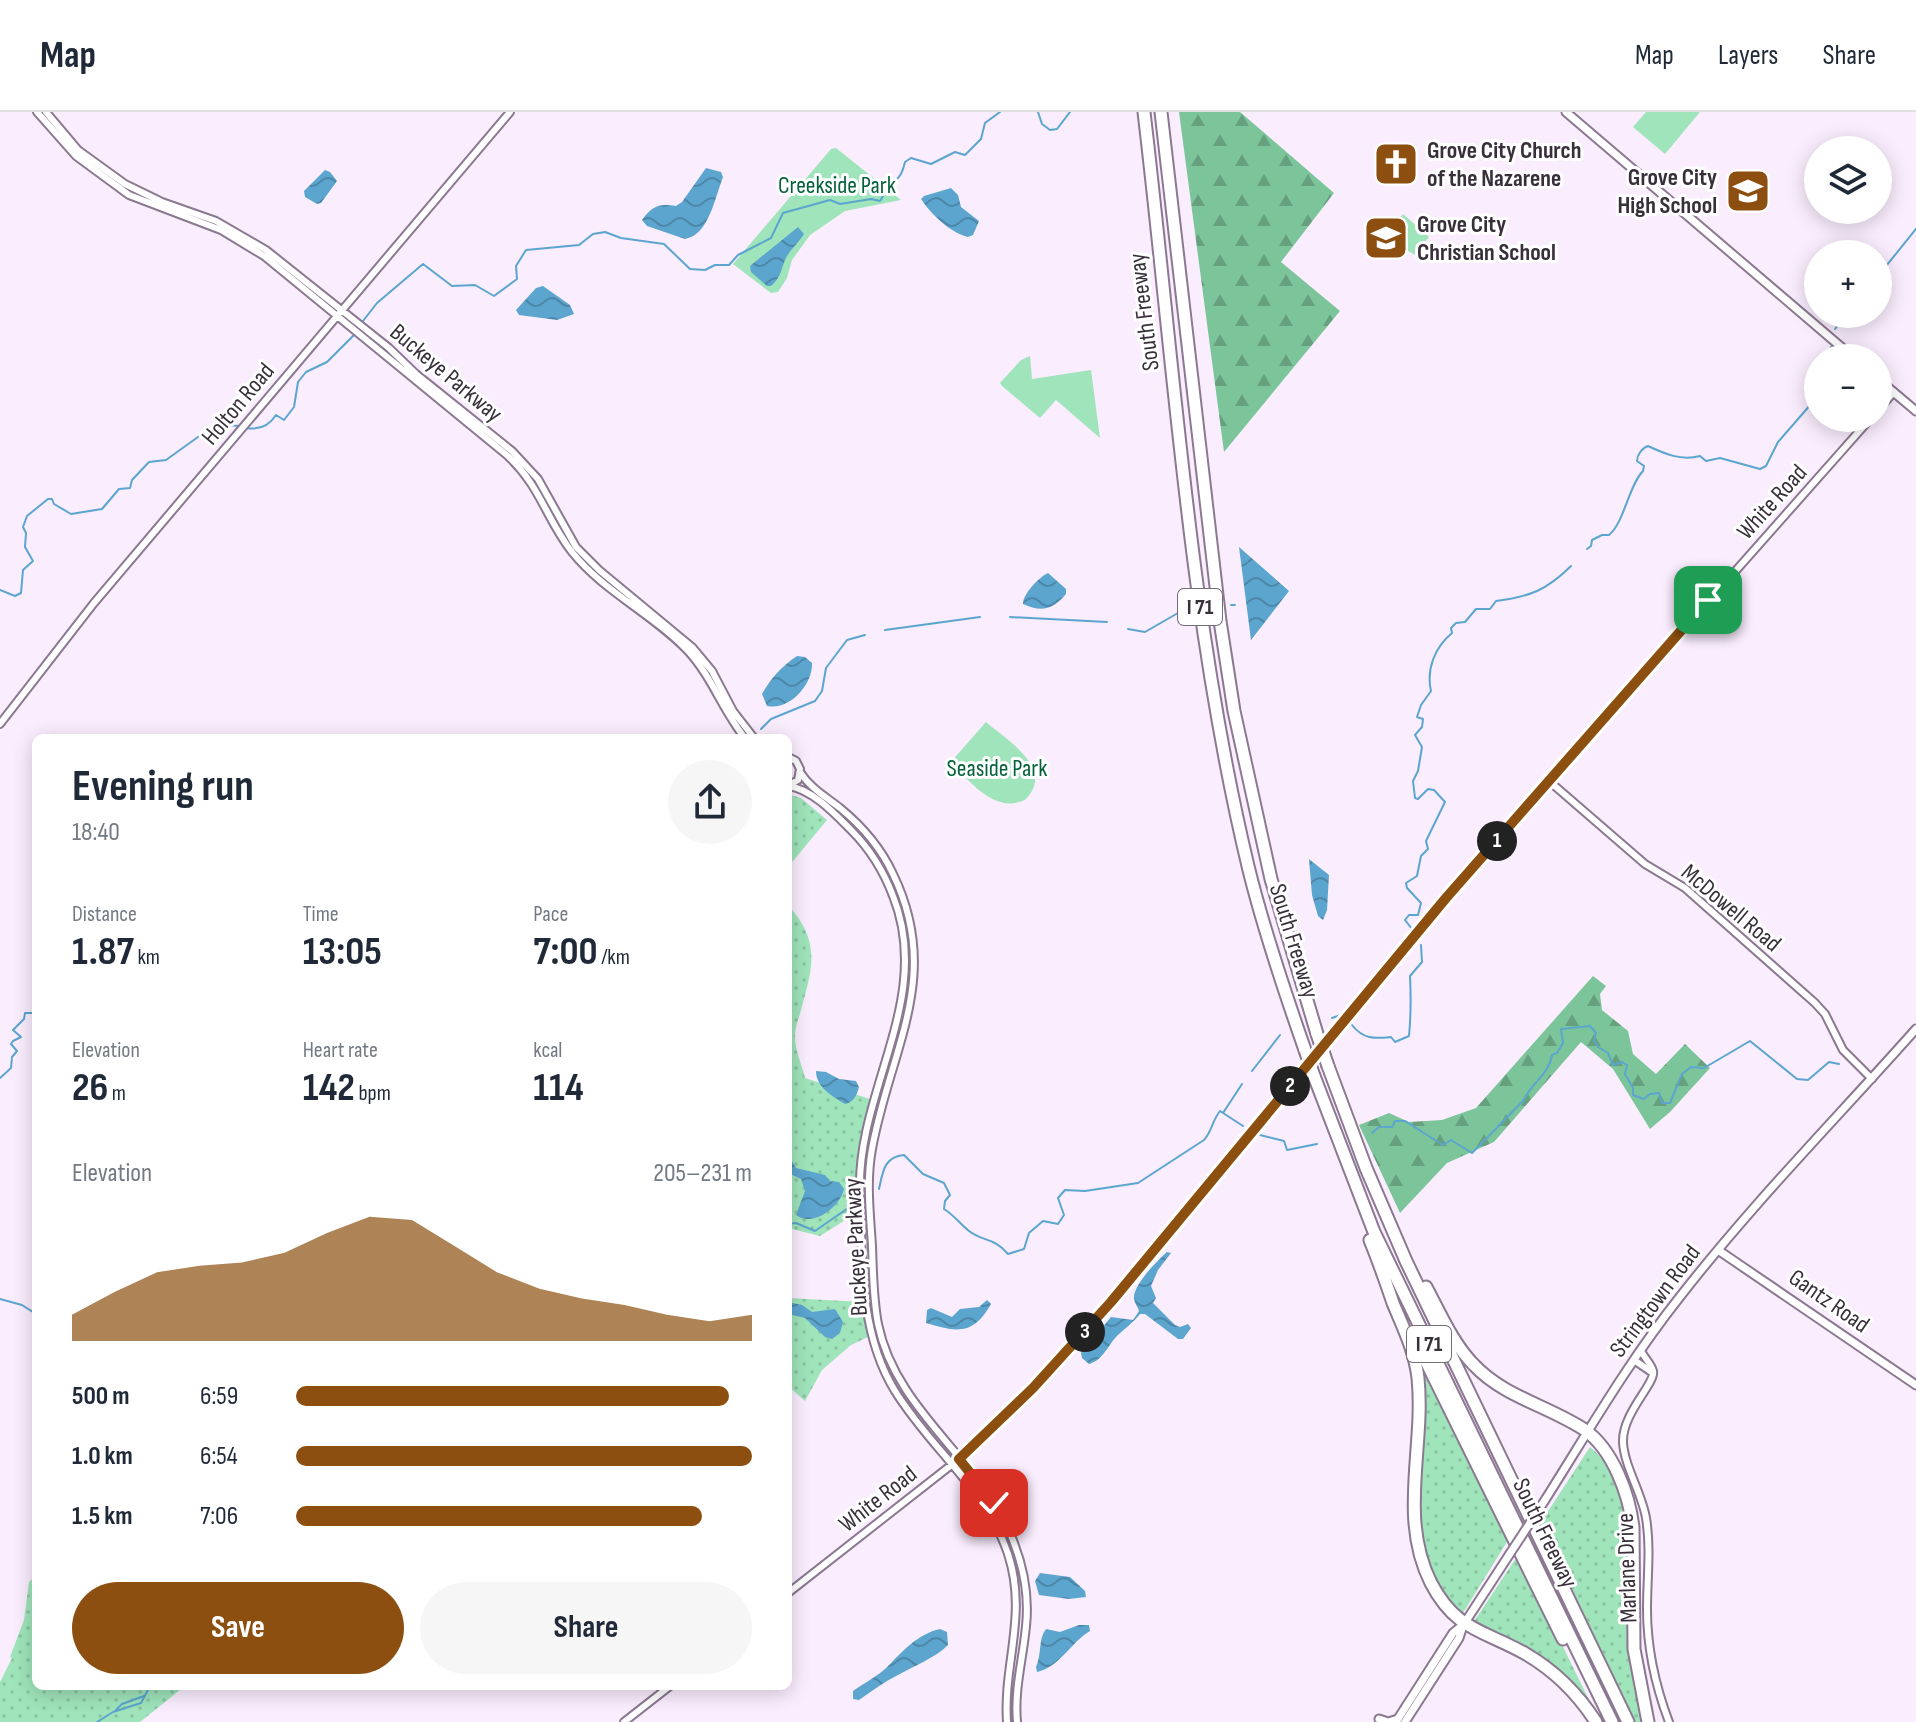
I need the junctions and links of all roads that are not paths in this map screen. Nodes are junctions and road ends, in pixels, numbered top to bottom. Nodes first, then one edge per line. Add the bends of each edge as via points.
1 (37, 112) edge
2 (46, 112) edge
3 (510, 112) edge
4 (1144, 112) edge
5 (1161, 112) edge
6 (1566, 112) edge
7 (340, 313) junction
8 (1838, 344) edge
9 (1894, 392) joint
10 (1892, 394) edge
11 (1916, 411) edge
12 (1859, 432) edge
13 (0, 724) edge
14 (742, 734) edge
15 (751, 734) edge
16 (792, 760) edge
17 (800, 772) junction
18 (1549, 781) junction
19 (792, 784) edge
20 (792, 787) edge
21 (1916, 1029) edge
22 (1872, 1079) junction
23 (1349, 1172) junction
24 (1718, 1250) junction
25 (1406, 1261) junction
26 (1390, 1288) junction
27 (1641, 1351) junction
28 (1634, 1360) junction
29 (1653, 1373) junction
30 (1916, 1385) edge
31 (1588, 1432) junction
32 (959, 1459) junction
33 (952, 1464) junction
34 (792, 1590) edge
35 (1464, 1624) junction
36 (665, 1690) edge
37 (1402, 1720) edge
38 (624, 1722) edge
39 (1007, 1722) edge
40 (1017, 1722) edge
41 (1380, 1722) edge
42 (1596, 1722) edge
43 (1603, 1722) edge
44 (1612, 1722) edge
45 (1628, 1722) edge
46 (1648, 1722) edge
47 (1669, 1722) edge

1 - 7 street, Buckeye Parkway via 95,172 147,203 243,242
2 - 7 street, Buckeye Parkway via 78,150 111,176 237,231
3 - 7 street, Holton Road
4 - 23 highway, South Freeway / I 71, bridge via 1205,643 1233,799 1248,869
5 - 25 highway, South Freeway / I 71, bridge via 1234,711 1271,879 1317,1034
6 - 8 main road
7 - 13 street, Holton Road via 94,603
7 - 14 street, Buckeye Parkway via 516,463 571,550 688,651
7 - 15 street, Buckeye Parkway via 522,460 576,547 692,647
9 - 10 street
9 - 11 main road
12 - 18 street, White Road
16 - 17 street, Buckeye Parkway
17 - 19 street
17 - 32 street, Buckeye Parkway via 875,845 893,872 911,922 911,1004 869,1164 876,1311 899,1381
18 - 22 street, McDowell Road via 1650,868 1685,888 1815,1003 1843,1050
18 - 32 street, White Road via 1111,1302
20 - 33 street, Buckeye Parkway via 805,791 866,846 890,887 902,924 904,994 860,1163 866,1304 872,1340 892,1385
21 - 22 main road, Stringtown Road
22 - 24 main road, Stringtown Road
23 - 26 highway, I 71 via 1355,1203
23 - 44 highway, South Freeway / I 71
24 - 27 main road, Stringtown Road
24 - 30 main road, Gantz Road
25 - 31 highway via 1473,1365 1520,1398
25 - 45 highway, South Freeway / I 71
26 - 35 highway via 1418,1377 1418,1551 1439,1596
26 - 43 highway, I 71
27 - 28 main road, Stringtown Road
27 - 29 street
28 - 29 street
28 - 31 main road, Stringtown Road
29 - 47 street, Marlane Drive via 1628,1416 1623,1445 1646,1513 1649,1649
31 - 35 main road, Stringtown Road, bridge
31 - 46 highway via 1620,1478 1630,1508 1634,1649
32 - 33 street, White Road
32 - 40 street, Buckeye Parkway via 1001,1514 1023,1573 1027,1611
33 - 34 street, White Road
33 - 39 street, Buckeye Parkway via 993,1520 1013,1571 1017,1625 1007,1682
35 - 37 main road, Stringtown Road
35 - 37 main road, Stringtown Road via 1453,1633
35 - 42 highway via 1548,1668
36 - 38 street
37 - 41 main road

